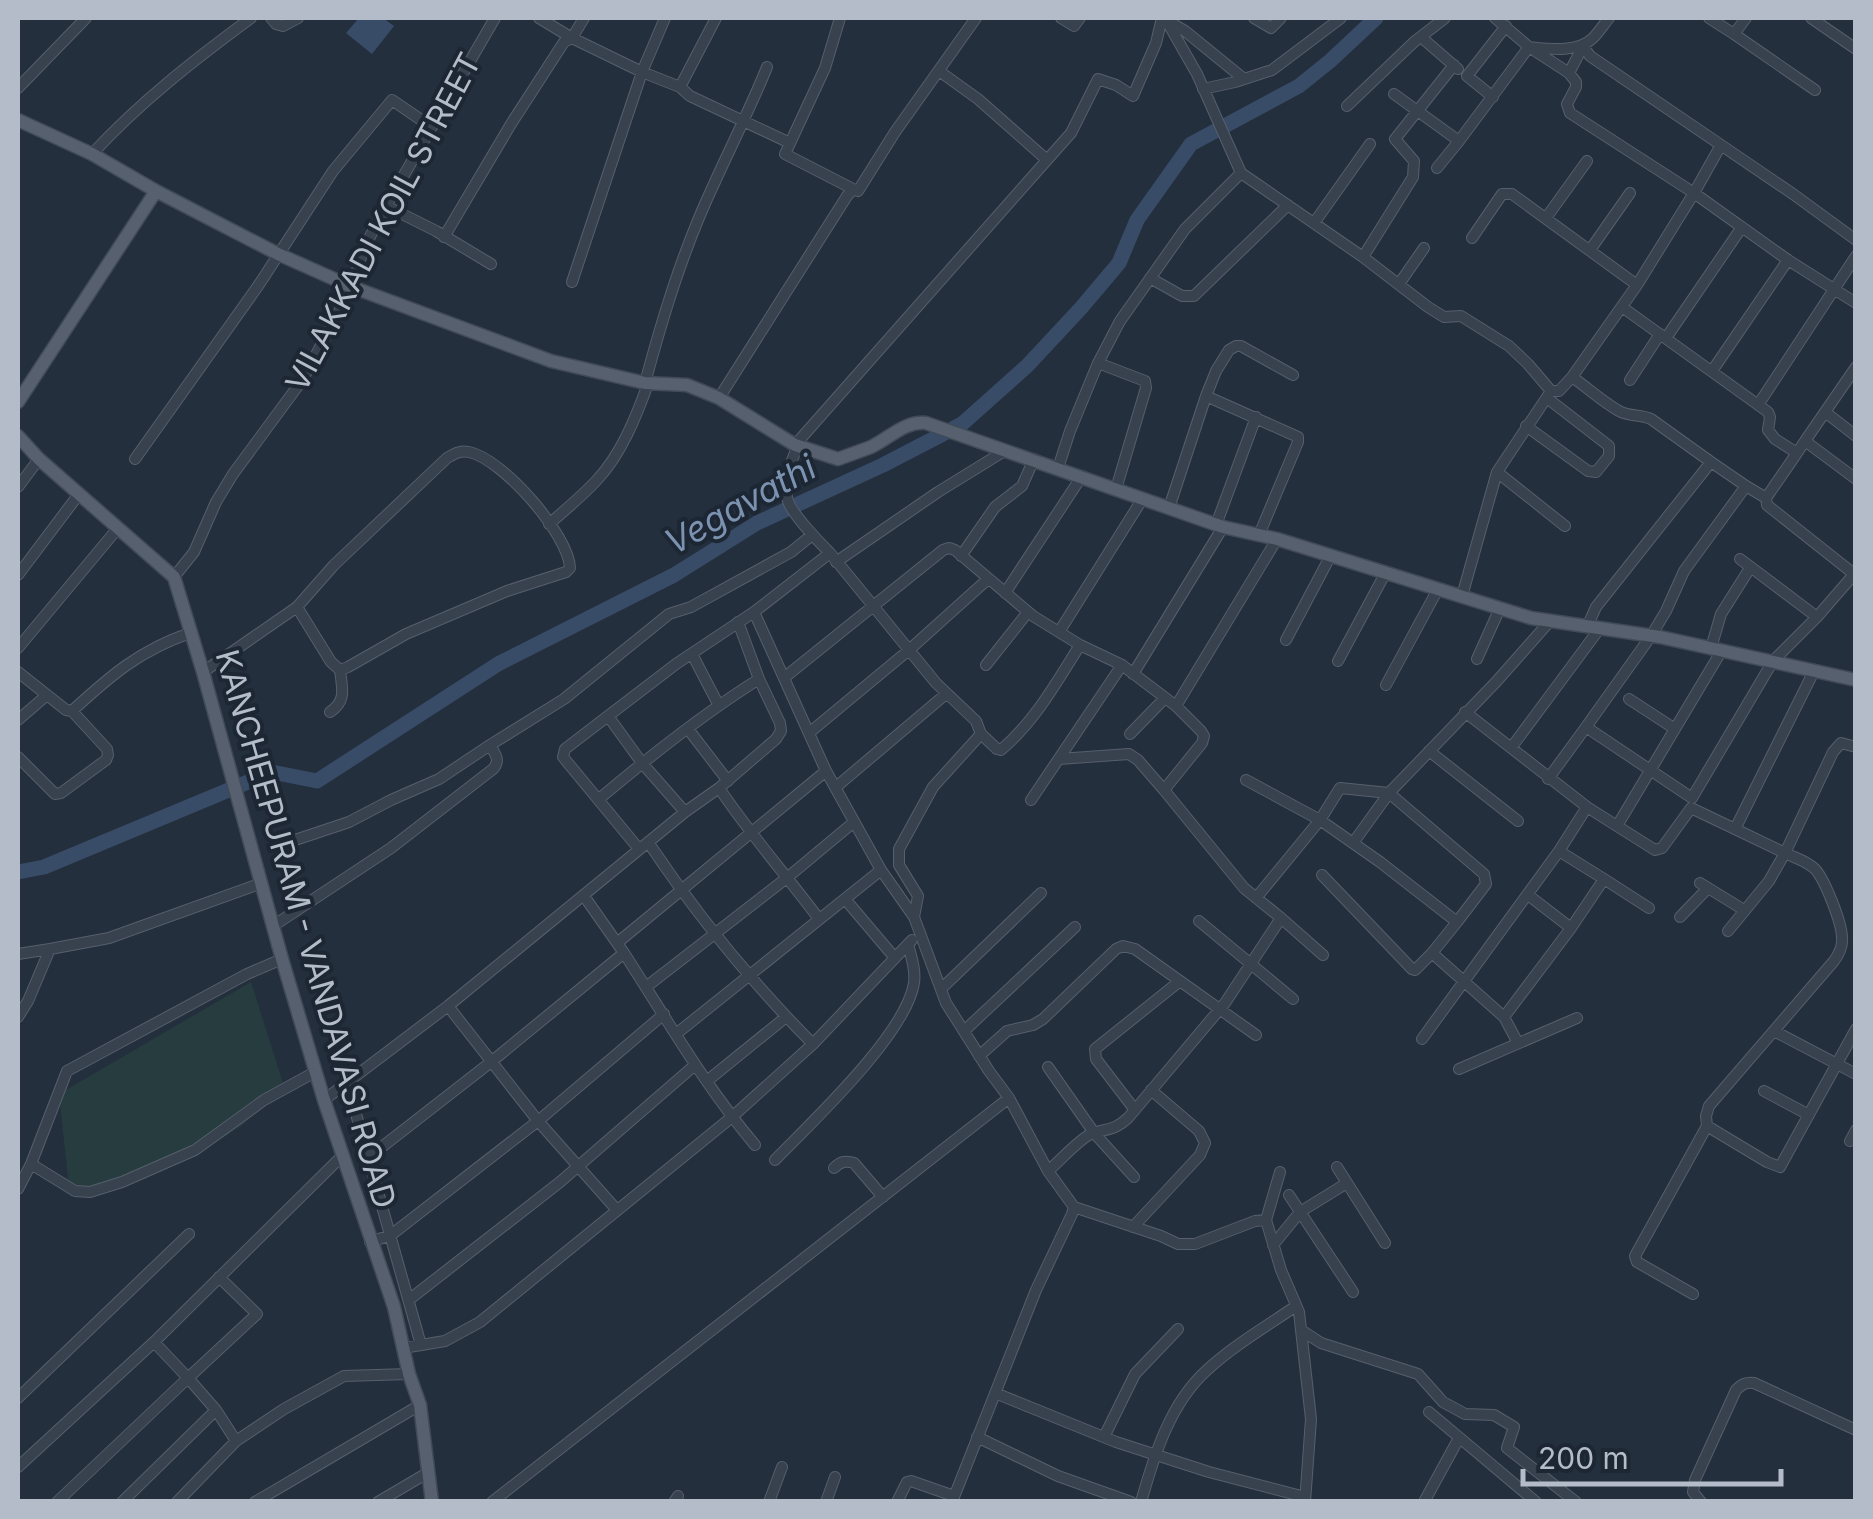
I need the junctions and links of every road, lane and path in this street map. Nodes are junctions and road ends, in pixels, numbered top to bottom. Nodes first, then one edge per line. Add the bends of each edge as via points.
1 (86, 18) edge
2 (251, 18) edge
3 (271, 18) edge
4 (298, 18) edge
5 (494, 18) edge
6 (539, 18) edge
7 (584, 18) edge
8 (665, 18) edge
9 (716, 18) edge
10 (840, 18) edge
11 (976, 18) edge
12 (1060, 18) edge
13 (1080, 18) edge
14 (1254, 18) edge
15 (1281, 18) edge
16 (1340, 18) edge
17 (1445, 18) edge
18 (1495, 18) edge
19 (1609, 18) edge
20 (1708, 18) edge
21 (1746, 18) edge
22 (1814, 18) edge
23 (1164, 19) edge
24 (1506, 26) junction
25 (1734, 34) junction
26 (1420, 37) junction
27 (572, 38) junction
28 (1583, 46) junction
29 (1529, 48) junction
30 (1856, 48) edge
31 (1454, 65) junction
32 (768, 66) dead end
33 (939, 70) junction
34 (642, 72) junction
35 (1570, 73) junction
36 (1467, 76) junction
37 (1244, 79) junction
38 (680, 87) junction
39 (18, 88) edge
40 (1203, 89) junction
41 (1816, 90) dead end
42 (1394, 94) dead end
43 (1492, 97) junction
44 (1347, 106) dead end
45 (1418, 109) junction
46 (18, 120) edge
47 (746, 120) junction
48 (430, 126) junction
49 (1458, 141) junction
50 (790, 143) junction
51 (1370, 144) dead end
52 (1721, 145) junction
53 (92, 154) junction
54 (1047, 160) junction
55 (1587, 161) dead end
56 (1437, 168) dead end
57 (1241, 173) junction
58 (853, 189) junction
59 (156, 192) junction
60 (1694, 193) junction
61 (1630, 194) dead end
62 (386, 206) junction
63 (1288, 206) junction
64 (1546, 218) junction
65 (1314, 223) junction
66 (1742, 228) junction
67 (444, 237) junction
68 (1472, 238) dead end
69 (1856, 240) edge
70 (1424, 248) dead end
71 (1590, 250) junction
72 (278, 254) junction
73 (1856, 256) edge
74 (1363, 257) junction
75 (1788, 260) junction
76 (491, 264) dead end
77 (1150, 278) junction
78 (572, 282) dead end
79 (1399, 284) junction
80 (1637, 285) junction
81 (352, 288) junction
82 (1834, 289) junction
83 (1856, 304) edge
84 (1622, 307) junction
85 (1663, 336) junction
86 (1098, 363) junction
87 (1856, 367) edge
88 (1712, 370) junction
89 (1293, 375) dead end
90 (1572, 378) junction
91 (1630, 380) dead end
92 (646, 384) junction
93 (1549, 394) junction
94 (1206, 396) junction
95 (719, 398) junction
96 (18, 402) edge
97 (1758, 406) junction
98 (1825, 412) junction
99 (1256, 417) junction
100 (1526, 426) junction
101 (18, 436) edge
102 (1856, 436) edge
103 (1805, 441) junction
104 (797, 445) junction
105 (1007, 450) junction
106 (1797, 453) junction
107 (39, 458) junction
108 (134, 459) dead end
109 (1034, 459) junction
110 (1711, 462) junction
111 (1058, 468) junction
112 (1497, 472) junction
113 (1082, 476) junction
114 (1856, 479) edge
115 (1746, 486) junction
116 (18, 487) edge
117 (1116, 489) junction
118 (79, 494) junction
119 (1142, 498) junction
120 (1766, 498) junction
121 (1169, 508) junction
122 (549, 524) junction
123 (1220, 526) junction
124 (1565, 526) dead end
125 (118, 528) junction
126 (810, 532) junction
127 (1260, 535) junction
128 (1276, 538) junction
129 (1331, 555) junction
130 (962, 556) junction
131 (832, 557) junction
132 (1740, 560) dead end
133 (1750, 568) junction
134 (1386, 572) junction
135 (1855, 573) edge
136 (18, 575) edge
137 (174, 577) junction
138 (988, 579) junction
139 (1438, 588) junction
140 (1005, 593) junction
141 (1462, 596) junction
142 (297, 607) junction
143 (874, 608) junction
144 (1500, 608) junction
145 (754, 612) junction
146 (1028, 612) junction
147 (1817, 617) junction
148 (1550, 621) junction
149 (738, 622) junction
150 (1594, 627) junction
151 (1059, 632) junction
152 (190, 633) junction
153 (1652, 636) junction
154 (1286, 640) dead end
155 (1080, 646) junction
156 (18, 648) edge
157 (1717, 649) junction
158 (909, 650) junction
159 (692, 654) junction
160 (1477, 659) dead end
161 (1338, 661) dead end
162 (1779, 663) junction
163 (986, 664) dead end
164 (1122, 665) junction
165 (340, 670) junction
166 (1812, 670) junction
167 (18, 672) edge
168 (204, 672) junction
169 (1133, 674) junction
170 (785, 677) junction
171 (759, 679) junction
172 (1856, 680) edge
173 (1386, 685) dead end
174 (46, 694) junction
175 (946, 694) junction
176 (1165, 698) junction
177 (1629, 698) dead end
178 (718, 704) junction
179 (1176, 706) junction
180 (72, 710) junction
181 (330, 712) dead end
182 (1465, 712) junction
183 (608, 716) junction
184 (18, 720) edge
185 (1586, 727) junction
186 (688, 729) junction
187 (1675, 730) junction
188 (809, 734) junction
189 (981, 734) junction
190 (1130, 734) dead end
191 (490, 745) junction
192 (1856, 747) edge
193 (1511, 748) junction
194 (1429, 751) junction
195 (18, 758) edge
196 (1058, 759) junction
197 (642, 762) junction
198 (826, 771) junction
199 (1650, 772) junction
200 (1548, 779) junction
201 (1246, 780) dead end
202 (724, 785) junction
203 (836, 787) junction
204 (1164, 790) junction
205 (1389, 793) junction
206 (599, 799) junction
207 (1031, 800) dead end
208 (1692, 803) junction
209 (1587, 807) junction
210 (684, 812) junction
211 (1320, 820) junction
212 (1518, 821) dead end
213 (854, 822) junction
214 (1617, 826) junction
215 (1730, 826) junction
216 (750, 833) junction
217 (292, 841) dead end
218 (1353, 843) junction
219 (644, 845) junction
220 (1559, 851) junction
221 (1785, 854) junction
222 (881, 870) junction
223 (1322, 875) dead end
224 (788, 877) junction
225 (1604, 879) junction
226 (262, 882) junction
227 (681, 891) junction
228 (1042, 893) dead end
229 (1528, 894) junction
230 (584, 896) junction
231 (1256, 898) junction
232 (845, 899) junction
233 (1649, 908) dead end
234 (1744, 910) junction
235 (914, 916) junction
236 (1680, 917) dead end
237 (1281, 918) junction
238 (819, 919) junction
239 (1199, 921) dead end
240 (1457, 922) junction
241 (273, 926) junction
242 (1075, 927) dead end
243 (1571, 928) junction
244 (1728, 931) dead end
245 (919, 932) junction
246 (714, 935) junction
247 (908, 944) junction
248 (620, 948) junction
249 (50, 950) junction
250 (1432, 953) junction
251 (18, 954) edge
252 (1323, 956) dead end
253 (895, 958) junction
254 (282, 959) junction
255 (1250, 963) junction
256 (748, 976) junction
257 (1180, 981) junction
258 (1464, 984) junction
259 (646, 987) junction
260 (941, 990) junction
261 (1293, 998) dead end
262 (448, 1006) junction
263 (1220, 1008) junction
264 (664, 1014) junction
265 (18, 1017) edge
266 (786, 1017) junction
267 (1504, 1017) junction
268 (1577, 1018) dead end
269 (1856, 1029) edge
270 (964, 1031) junction
271 (1774, 1032) junction
272 (676, 1034) junction
273 (1256, 1036) dead end
274 (1422, 1039) dead end
275 (1518, 1043) junction
276 (813, 1044) junction
277 (979, 1056) junction
278 (491, 1062) junction
279 (1836, 1064) junction
280 (695, 1065) junction
281 (1048, 1067) dead end
282 (1459, 1069) dead end
283 (315, 1072) junction
284 (1856, 1074) edge
285 (707, 1081) junction
286 (347, 1082) junction
287 (1152, 1090) junction
288 (1764, 1091) dead end
289 (1009, 1098) junction
290 (324, 1100) junction
291 (1135, 1110) junction
292 (1810, 1114) junction
293 (732, 1118) junction
294 (538, 1120) junction
295 (1707, 1126) junction
296 (1095, 1134) junction
297 (755, 1146) dead end
298 (369, 1156) junction
299 (342, 1157) junction
300 (774, 1160) dead end
301 (31, 1164) junction
302 (578, 1166) junction
303 (1336, 1167) dead end
304 (834, 1168) dead end
305 (1048, 1172) junction
306 (1280, 1172) dead end
307 (1134, 1177) dead end
308 (1347, 1184) junction
309 (18, 1189) edge
310 (1289, 1194) dead end
311 (883, 1197) junction
312 (1074, 1208) junction
313 (616, 1209) junction
314 (1300, 1212) junction
315 (1266, 1220) junction
316 (1133, 1226) junction
317 (189, 1234) dead end
318 (392, 1235) junction
319 (370, 1242) junction
320 (1384, 1243) dead end
321 (1273, 1245) junction
322 (219, 1277) junction
323 (1353, 1292) dead end
324 (1693, 1294) dead end
325 (410, 1299) junction
326 (1296, 1306) junction
327 (1178, 1329) dead end
328 (1301, 1330) junction
329 (154, 1342) junction
330 (421, 1345) junction
331 (403, 1348) junction
332 (409, 1374) junction
333 (188, 1378) junction
334 (995, 1393) junction
335 (18, 1398) edge
336 (420, 1405) junction
337 (216, 1410) junction
338 (1429, 1412) dead end
339 (1856, 1412) edge
340 (1852, 1428) edge
341 (977, 1437) junction
342 (1104, 1437) junction
343 (1459, 1438) junction
344 (236, 1440) junction
345 (1154, 1454) junction
346 (18, 1467) edge
347 (782, 1467) dead end
348 (429, 1472) junction
349 (835, 1477) dead end
350 (429, 1499) edge
351 (953, 1499) edge
352 (1305, 1499) edge
353 (57, 1502) edge
354 (122, 1502) edge
355 (177, 1502) edge
356 (255, 1502) edge
357 (378, 1502) edge
358 (492, 1502) edge
359 (769, 1502) edge
360 (826, 1502) edge
361 (897, 1502) edge
362 (1132, 1502) edge
363 (1141, 1502) edge
364 (1424, 1502) edge
365 (1536, 1502) edge
366 (1576, 1502) edge
367 (1700, 1502) edge

1 - 39 street
2 - 53 street via 178,72
3 - 4 street via 283,26
5 - 48 street, VILAKKADI KOIL STREET
6 - 27 street
7 - 27 street
8 - 34 street
9 - 38 street
10 - 50 street
11 - 33 street
12 - 13 street via 1074,26
14 - 15 street via 1271,28
16 - 37 street via 1272,70
17 - 26 street
18 - 24 street
19 - 28 street
20 - 25 street
21 - 25 street
22 - 30 street
23 - 37 street
23 - 40 street
23 - 54 street via 1133,96 1098,80
24 - 29 street
24 - 36 street
25 - 41 street
26 - 31 street
26 - 44 street
27 - 34 street
27 - 67 street
28 - 29 street
28 - 35 street
28 - 52 street
29 - 35 street
29 - 43 street
31 - 36 street
31 - 45 street
32 - 47 street
33 - 54 street
33 - 58 street via 858,192
34 - 38 street
34 - 78 street
35 - 60 street via 1576,82 1570,114
36 - 43 street
37 - 40 street
38 - 47 street
40 - 57 street
42 - 45 street
43 - 49 street
45 - 49 street
45 - 74 street via 1394,139 1414,161 1414,176
46 - 53 main road
47 - 50 street
47 - 92 street via 682,259
48 - 62 street, VILAKKADI KOIL STREET
48 - 72 street via 392,100
49 - 56 street
50 - 58 street via 785,154
51 - 65 street
52 - 60 street
52 - 69 street
53 - 59 main road
54 - 104 street
55 - 64 street
57 - 63 street
57 - 77 street via 1185,229
58 - 95 street
59 - 72 main road
59 - 96 main road
60 - 66 street
60 - 80 street
61 - 71 street
62 - 67 street
62 - 81 street, VILAKKADI KOIL STREET
63 - 65 street
63 - 77 street via 1194,296
64 - 68 street via 1502,194
64 - 71 street
65 - 74 street
66 - 75 street
66 - 85 street
67 - 76 street
70 - 79 street
71 - 80 street
72 - 81 main road
72 - 108 street
73 - 82 street
74 - 79 street
75 - 82 street
75 - 88 street
77 - 86 street
79 - 93 street via 1444,316 1461,316 1509,346
80 - 84 street
81 - 92 main road via 551,360
81 - 137 street, VILAKKADI KOIL STREET via 303,380 233,474
82 - 83 street
82 - 97 street
84 - 85 street
84 - 90 street
85 - 88 street
85 - 91 street
86 - 111 street
86 - 117 street via 1138,376 1146,388
87 - 98 street
88 - 97 street
89 - 94 street via 1236,346 1221,360
90 - 93 street
90 - 110 street via 1620,412 1651,419
92 - 95 main road via 687,385
92 - 122 street via 615,456
93 - 100 street
93 - 100 street via 1609,446 1609,456 1596,472 1588,471
94 - 99 street
94 - 121 street
95 - 104 main road
97 - 106 street via 1768,412 1770,435
98 - 102 street
98 - 103 street
99 - 123 street
99 - 127 street via 1294,433 1298,442
100 - 112 street
101 - 107 main road
103 - 106 street
103 - 114 street
104 - 105 main road via 838,459 926,423
104 - 126 street via 788,502
105 - 109 main road
105 - 131 street
106 - 120 street
107 - 116 street
107 - 118 main road
109 - 111 main road
109 - 130 street via 1022,486 995,508
110 - 115 street
110 - 150 street via 1596,608
111 - 113 main road
112 - 124 street
112 - 141 street
113 - 117 main road
113 - 140 street
115 - 120 street
115 - 153 street via 1684,571
117 - 119 main road
118 - 125 main road
118 - 136 street
119 - 121 main road
119 - 151 street
120 - 135 street via 1771,510
121 - 123 main road
122 - 142 street via 496,464 459,451
122 - 165 street via 570,555 566,572 406,634
123 - 127 main road
123 - 169 street
125 - 137 main road
125 - 156 street
126 - 131 street
126 - 191 street via 791,552 669,614 564,699
127 - 128 main road
128 - 129 main road
128 - 179 street
129 - 134 main road
129 - 154 street
130 - 138 street
130 - 143 street via 943,550
131 - 143 street
131 - 145 street
132 - 133 street
133 - 147 street
133 - 157 street via 1721,614
134 - 139 main road
134 - 161 street
135 - 147 street
137 - 152 main road, KANCHEEPURAM - VANDAVASI ROAD
138 - 140 street
138 - 158 street
139 - 141 main road
139 - 173 street
140 - 146 street
141 - 144 main road
142 - 165 street
142 - 168 street
143 - 158 street
143 - 170 street
144 - 148 main road
144 - 160 street
145 - 149 street
145 - 170 street
146 - 151 street
146 - 163 street
147 - 162 street
148 - 150 main road
148 - 182 street
149 - 159 street
149 - 171 street
150 - 153 main road
150 - 193 street
151 - 155 street
152 - 168 main road, KANCHEEPURAM - VANDAVASI ROAD
152 - 180 street via 138,656
153 - 157 main road
153 - 185 street
155 - 164 street
155 - 189 street via 1033,720 1001,750
157 - 162 main road
157 - 187 street
158 - 175 street
158 - 188 street
159 - 178 street
159 - 183 street
162 - 166 main road
162 - 208 street
164 - 169 street
164 - 196 street
165 - 181 street via 342,698
166 - 172 main road
166 - 215 street
167 - 174 street
168 - 226 main road, KANCHEEPURAM - VANDAVASI ROAD
169 - 176 street
170 - 188 street
171 - 178 street
171 - 202 street via 781,731
174 - 180 street
174 - 184 street
175 - 189 street
175 - 203 street
176 - 179 street
176 - 190 street
177 - 187 street
178 - 186 street
179 - 204 street via 1204,736
180 - 195 street via 107,749 106,760 55,794
182 - 193 street
182 - 194 street
183 - 197 street
183 - 206 street via 563,752
185 - 199 street
185 - 200 street
186 - 197 street
186 - 202 street
187 - 199 street
188 - 198 street
189 - 235 street via 933,787 899,849 899,865 918,896
191 - 217 street via 439,779
191 - 241 street via 497,758 493,770
192 - 221 street via 1842,743 1833,752
193 - 200 street
194 - 205 street
194 - 212 street
196 - 204 street via 1128,754
196 - 207 street
197 - 206 street
197 - 210 street
198 - 203 street
198 - 216 street
199 - 208 street
199 - 214 street
200 - 209 street
201 - 211 street
202 - 210 street
202 - 216 street
203 - 213 street
204 - 231 street
205 - 211 street via 1340,788
205 - 218 street
205 - 240 street via 1484,874 1486,884
206 - 219 street
208 - 214 street via 1660,850
208 - 215 street
209 - 214 street
209 - 220 street
210 - 219 street
211 - 218 street
211 - 231 street
213 - 222 street
213 - 224 street
215 - 221 street
216 - 224 street
216 - 227 street
218 - 240 street
219 - 227 street
219 - 230 street
220 - 225 street
220 - 229 street
221 - 234 street
221 - 271 street via 1818,873 1842,936 1834,961
222 - 232 street
222 - 235 street
223 - 250 street via 1412,970
224 - 238 street
224 - 246 street
225 - 233 street
225 - 243 street
226 - 241 main road, KANCHEEPURAM - VANDAVASI ROAD
226 - 249 street via 109,938
227 - 246 street
227 - 248 street
228 - 260 street
229 - 243 street
229 - 258 street
230 - 248 street
230 - 262 street
231 - 237 street
232 - 238 street
232 - 253 street
234 - 236 street via 1704,885
234 - 244 street
235 - 245 street
237 - 252 street
237 - 255 street
238 - 256 street
239 - 255 street
240 - 250 street
241 - 254 main road, KANCHEEPURAM - VANDAVASI ROAD
242 - 270 street
243 - 267 street
245 - 247 street
245 - 260 street
246 - 256 street
246 - 259 street
247 - 253 street
247 - 300 street via 914,986 898,1022
248 - 259 street
248 - 278 street
249 - 251 street
249 - 265 street
250 - 258 street
253 - 276 street
254 - 283 main road, KANCHEEPURAM - VANDAVASI ROAD
254 - 301 street via 67,1072
255 - 261 street
255 - 263 street
256 - 266 street
256 - 272 street
257 - 263 street
257 - 277 street via 1122,946 1043,1019 1007,1032
257 - 291 street via 1096,1049
258 - 267 street
258 - 274 street
259 - 264 street
260 - 270 street
262 - 278 street
262 - 286 street
263 - 273 street
263 - 287 street
264 - 272 street
264 - 294 street
266 - 276 street
266 - 285 street
267 - 275 street
268 - 275 street
269 - 279 street
270 - 277 street
271 - 279 street
271 - 295 street via 1709,1106
272 - 280 street
275 - 282 street
276 - 293 street
277 - 289 street
278 - 294 street
278 - 298 street
279 - 284 street
279 - 292 street
280 - 285 street
280 - 302 street
281 - 296 street
283 - 290 main road, KANCHEEPURAM - VANDAVASI ROAD
283 - 301 street via 194,1150 122,1182 74,1191
285 - 293 street
286 - 290 street
286 - 298 street
287 - 291 street
287 - 316 street via 1204,1143
288 - 292 street
289 - 305 street
289 - 311 street
290 - 299 main road, KANCHEEPURAM - VANDAVASI ROAD
291 - 296 street via 1118,1127
292 - 295 street via 1780,1167
293 - 297 street
293 - 313 street
294 - 302 street
294 - 318 street
295 - 324 street via 1635,1256
296 - 305 street
296 - 307 street
298 - 318 street
299 - 319 main road, KANCHEEPURAM - VANDAVASI ROAD
299 - 322 street
301 - 309 street
302 - 313 street
302 - 325 street
303 - 308 street
304 - 311 street via 854,1163
305 - 312 street
306 - 315 street
308 - 314 street
308 - 320 street
310 - 314 street
311 - 358 street
312 - 316 street
312 - 334 street
313 - 330 street via 480,1322 446,1341
314 - 321 street
314 - 323 street
315 - 316 street via 1195,1244
315 - 321 street
317 - 335 street
318 - 319 street
318 - 325 street
319 - 331 main road, KANCHEEPURAM - VANDAVASI ROAD
321 - 326 street
322 - 329 street
322 - 333 street via 257,1314
325 - 330 street
326 - 328 street
326 - 345 street via 1204,1372 1182,1398
327 - 342 street via 1134,1374
328 - 352 street via 1311,1419
328 - 366 street via 1418,1374 1443,1402 1466,1414 1494,1414 1514,1427 1507,1448
329 - 333 street
329 - 346 street
330 - 331 street
331 - 332 main road, KANCHEEPURAM - VANDAVASI ROAD
332 - 336 main road, KANCHEEPURAM - VANDAVASI ROAD
332 - 344 street via 344,1376
333 - 337 street
333 - 353 street
334 - 341 street
334 - 342 street
336 - 348 main road, KANCHEEPURAM - VANDAVASI ROAD
336 - 356 street
337 - 344 street
337 - 354 street
338 - 343 street
339 - 340 street
340 - 367 street via 1747,1382 1736,1390 1694,1480
341 - 351 street
341 - 362 street
342 - 345 street
343 - 364 street
343 - 365 street
344 - 355 street
345 - 352 street
345 - 363 street
347 - 359 street
348 - 350 main road, KANCHEEPURAM - VANDAVASI ROAD
348 - 357 street
349 - 360 street
351 - 361 street via 911,1481

